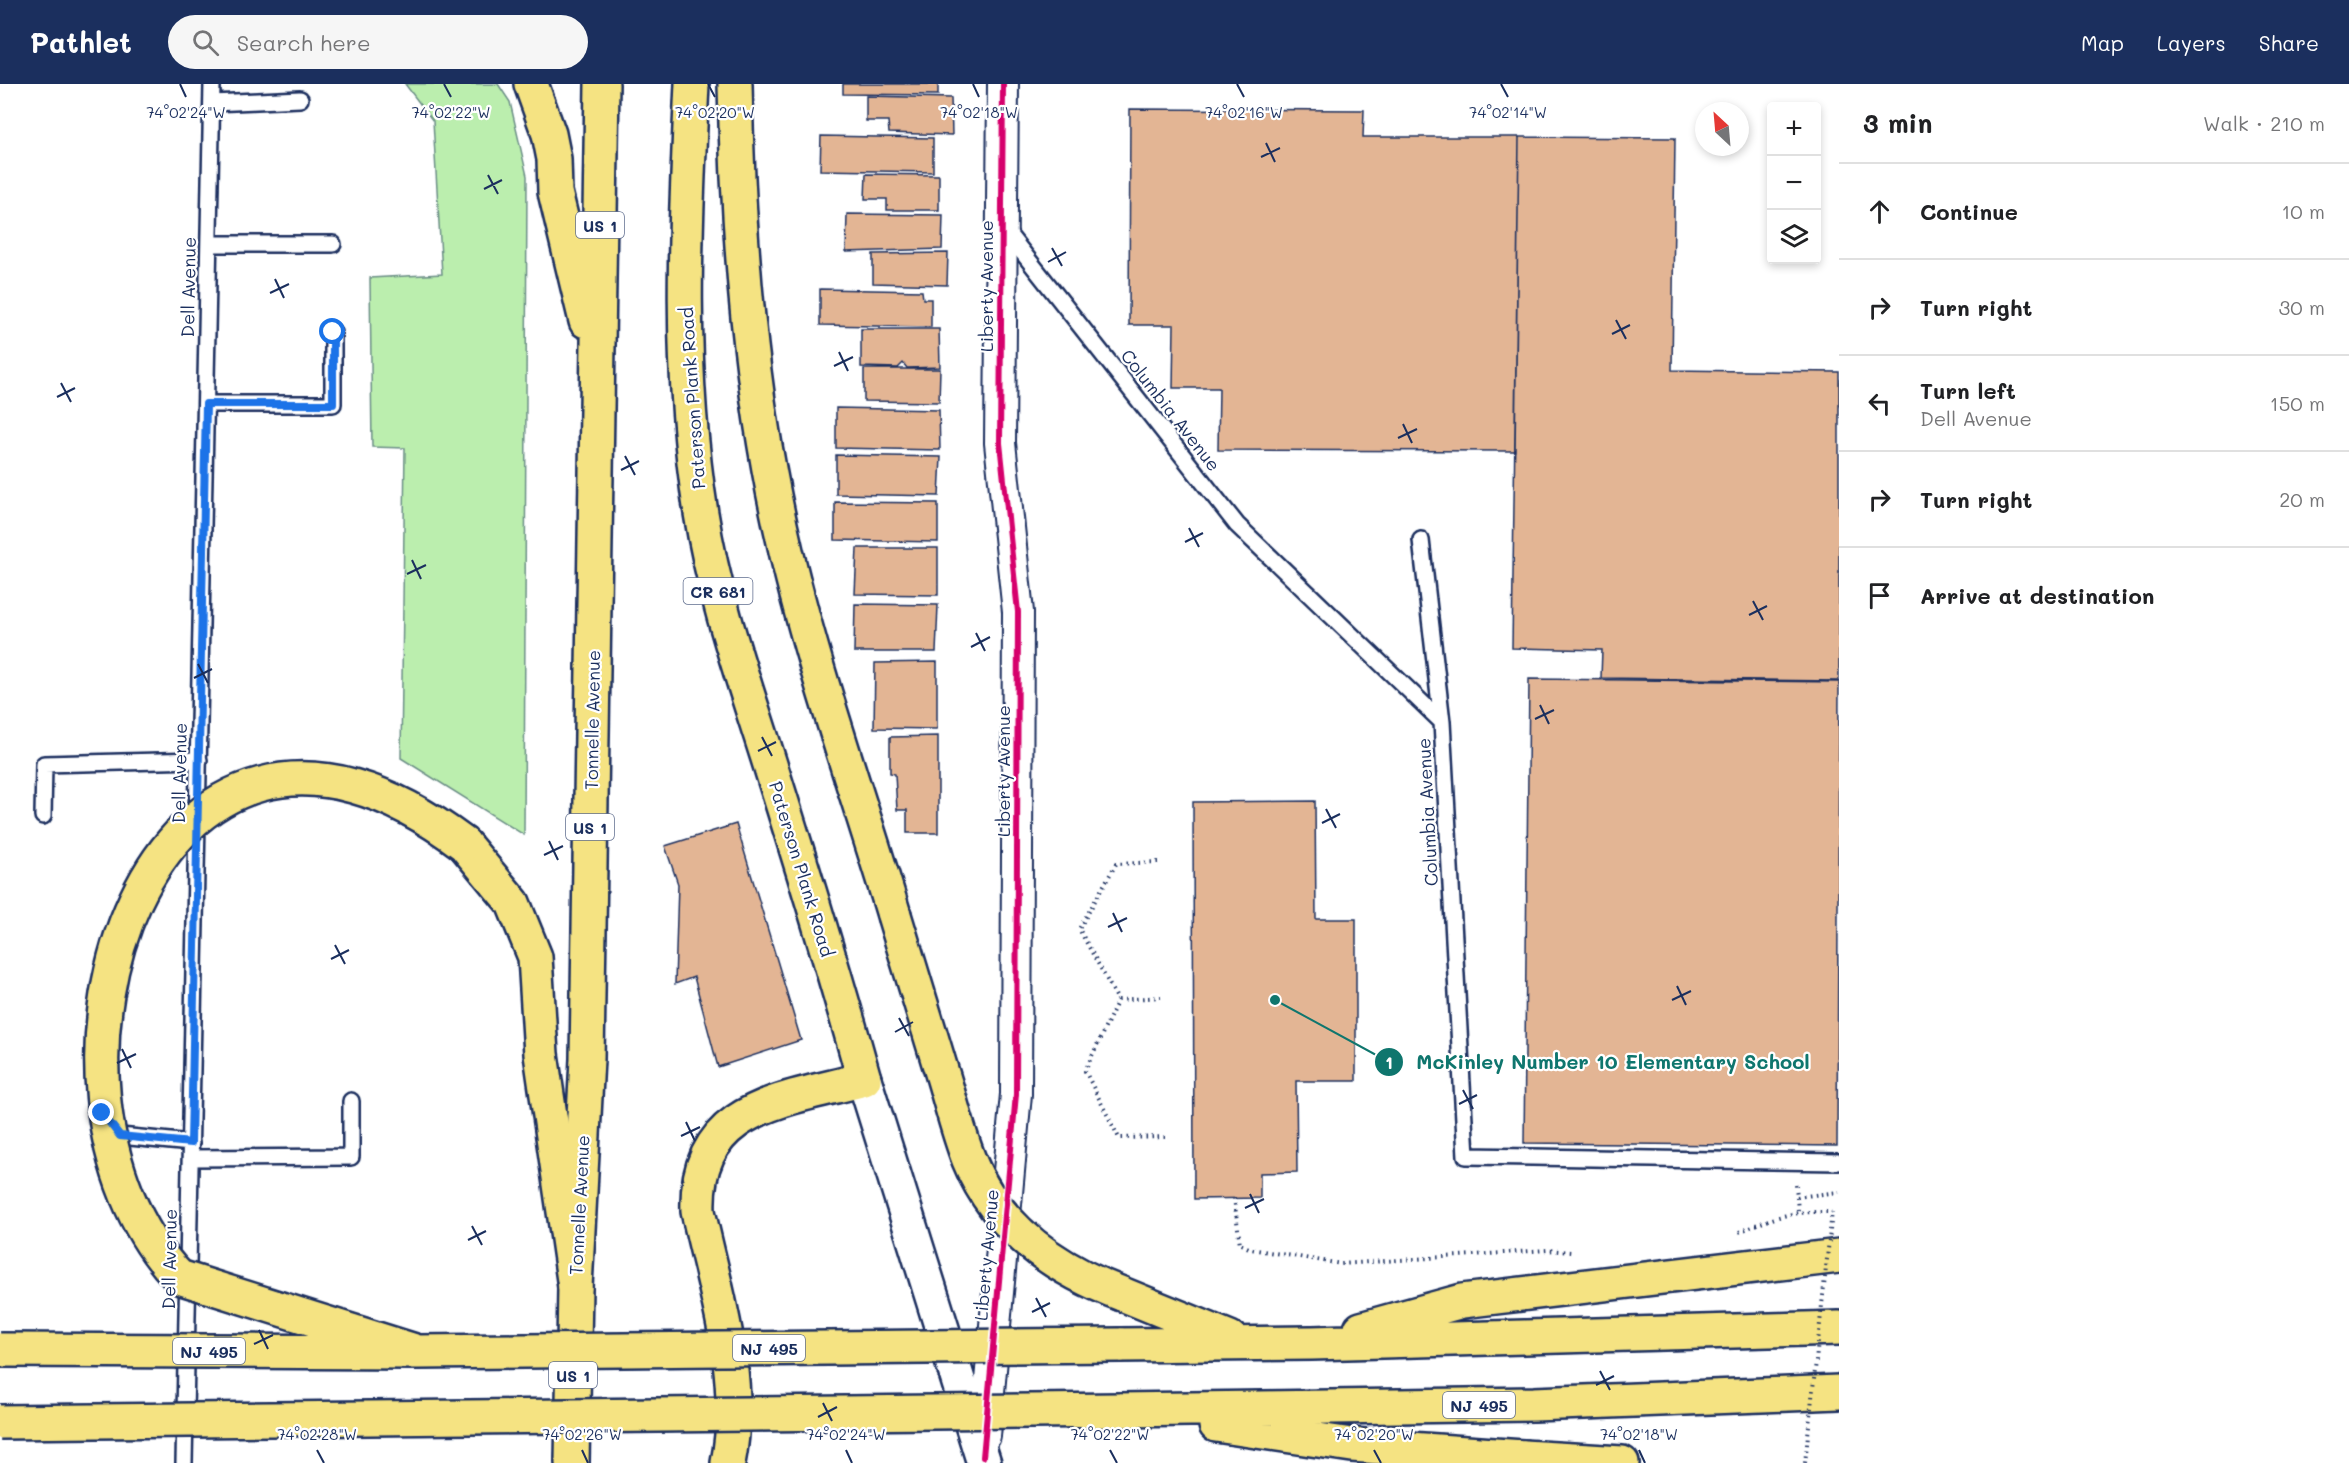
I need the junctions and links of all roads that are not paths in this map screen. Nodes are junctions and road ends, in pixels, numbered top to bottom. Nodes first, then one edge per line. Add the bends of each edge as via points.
1 (212, 84) edge
2 (531, 84) edge
3 (602, 84) edge
4 (692, 84) edge
5 (735, 84) edge
6 (1003, 84) edge
7 (300, 99) dead end
8 (212, 103) junction
9 (1001, 225) junction
10 (209, 244) junction
11 (333, 244) dead end
12 (333, 332) dead end
13 (597, 367) junction
14 (206, 404) junction
15 (1421, 540) dead end
16 (1442, 722) junction
17 (199, 760) junction
18 (44, 816) dead end
19 (156, 816) dead end
20 (864, 1079) junction
21 (351, 1101) dead end
22 (102, 1113) dead end
23 (191, 1143) junction
24 (190, 1158) junction
25 (1839, 1162) edge
26 (120, 1241) dead end
27 (1839, 1257) edge
28 (575, 1287) junction
29 (1839, 1328) edge
30 (1312, 1343) junction
31 (1243, 1344) junction
32 (0, 1350) edge
33 (418, 1352) junction
34 (1839, 1392) edge
35 (1120, 1410) junction
36 (0, 1422) edge
37 (1352, 1445) junction
38 (983, 1460) edge
39 (1518, 1460) edge
40 (184, 1463) edge
41 (572, 1463) edge
42 (728, 1463) edge
43 (1379, 1463) edge
44 (1622, 1463) edge

1 - 8 lane, Dell Avenue
2 - 13 main road via 549,134 555,192
3 - 13 main road, Tonnelle Avenue / US 1
4 - 20 main road, Paterson Plank Road / CR 681 via 684,327 701,514 730,637
5 - 31 main road, bridge via 745,288 766,452 786,551 964,1144 981,1185 1010,1224 1044,1256 1079,1277
6 - 9 street, Liberty Avenue
7 - 8 lane
8 - 10 lane, Dell Avenue
9 - 16 lane, Columbia Avenue via 1237,525
9 - 38 street, Liberty Avenue via 1000,443 1018,612 1016,1094
10 - 11 lane
10 - 14 lane, Dell Avenue
12 - 14 lane via 333,404
13 - 28 main road, Tonnelle Avenue / US 1 via 587,1059
14 - 17 lane, Dell Avenue
15 - 16 lane
16 - 25 lane, Columbia Avenue via 1466,1156
17 - 18 lane via 44,764
17 - 23 lane, Dell Avenue
19 - 28 main road, bridge via 187,799 233,784 308,780 356,789 402,805 464,844 513,903 535,957 541,1054
20 - 38 main road, Paterson Plank Road / CR 681
20 - 42 main road via 763,1107 739,1119 721,1133 702,1167 697,1188 698,1211 734,1387
21 - 24 lane via 351,1157
22 - 23 lane via 120,1136
23 - 24 lane, Dell Avenue
24 - 40 lane, Dell Avenue
26 - 33 main road, bridge via 152,1263 200,1285
27 - 30 main road via 1462,1301
28 - 41 main road, Tonnelle Avenue / US 1
29 - 30 main road, NJ 495
30 - 31 main road, NJ 495
31 - 33 main road, NJ 495, bridge
32 - 33 main road, NJ 495, bridge
34 - 35 main road, NJ 495 via 1534,1404
35 - 36 main road, NJ 495, bridge
35 - 37 main road
37 - 39 main road
37 - 43 main road
39 - 44 main road

